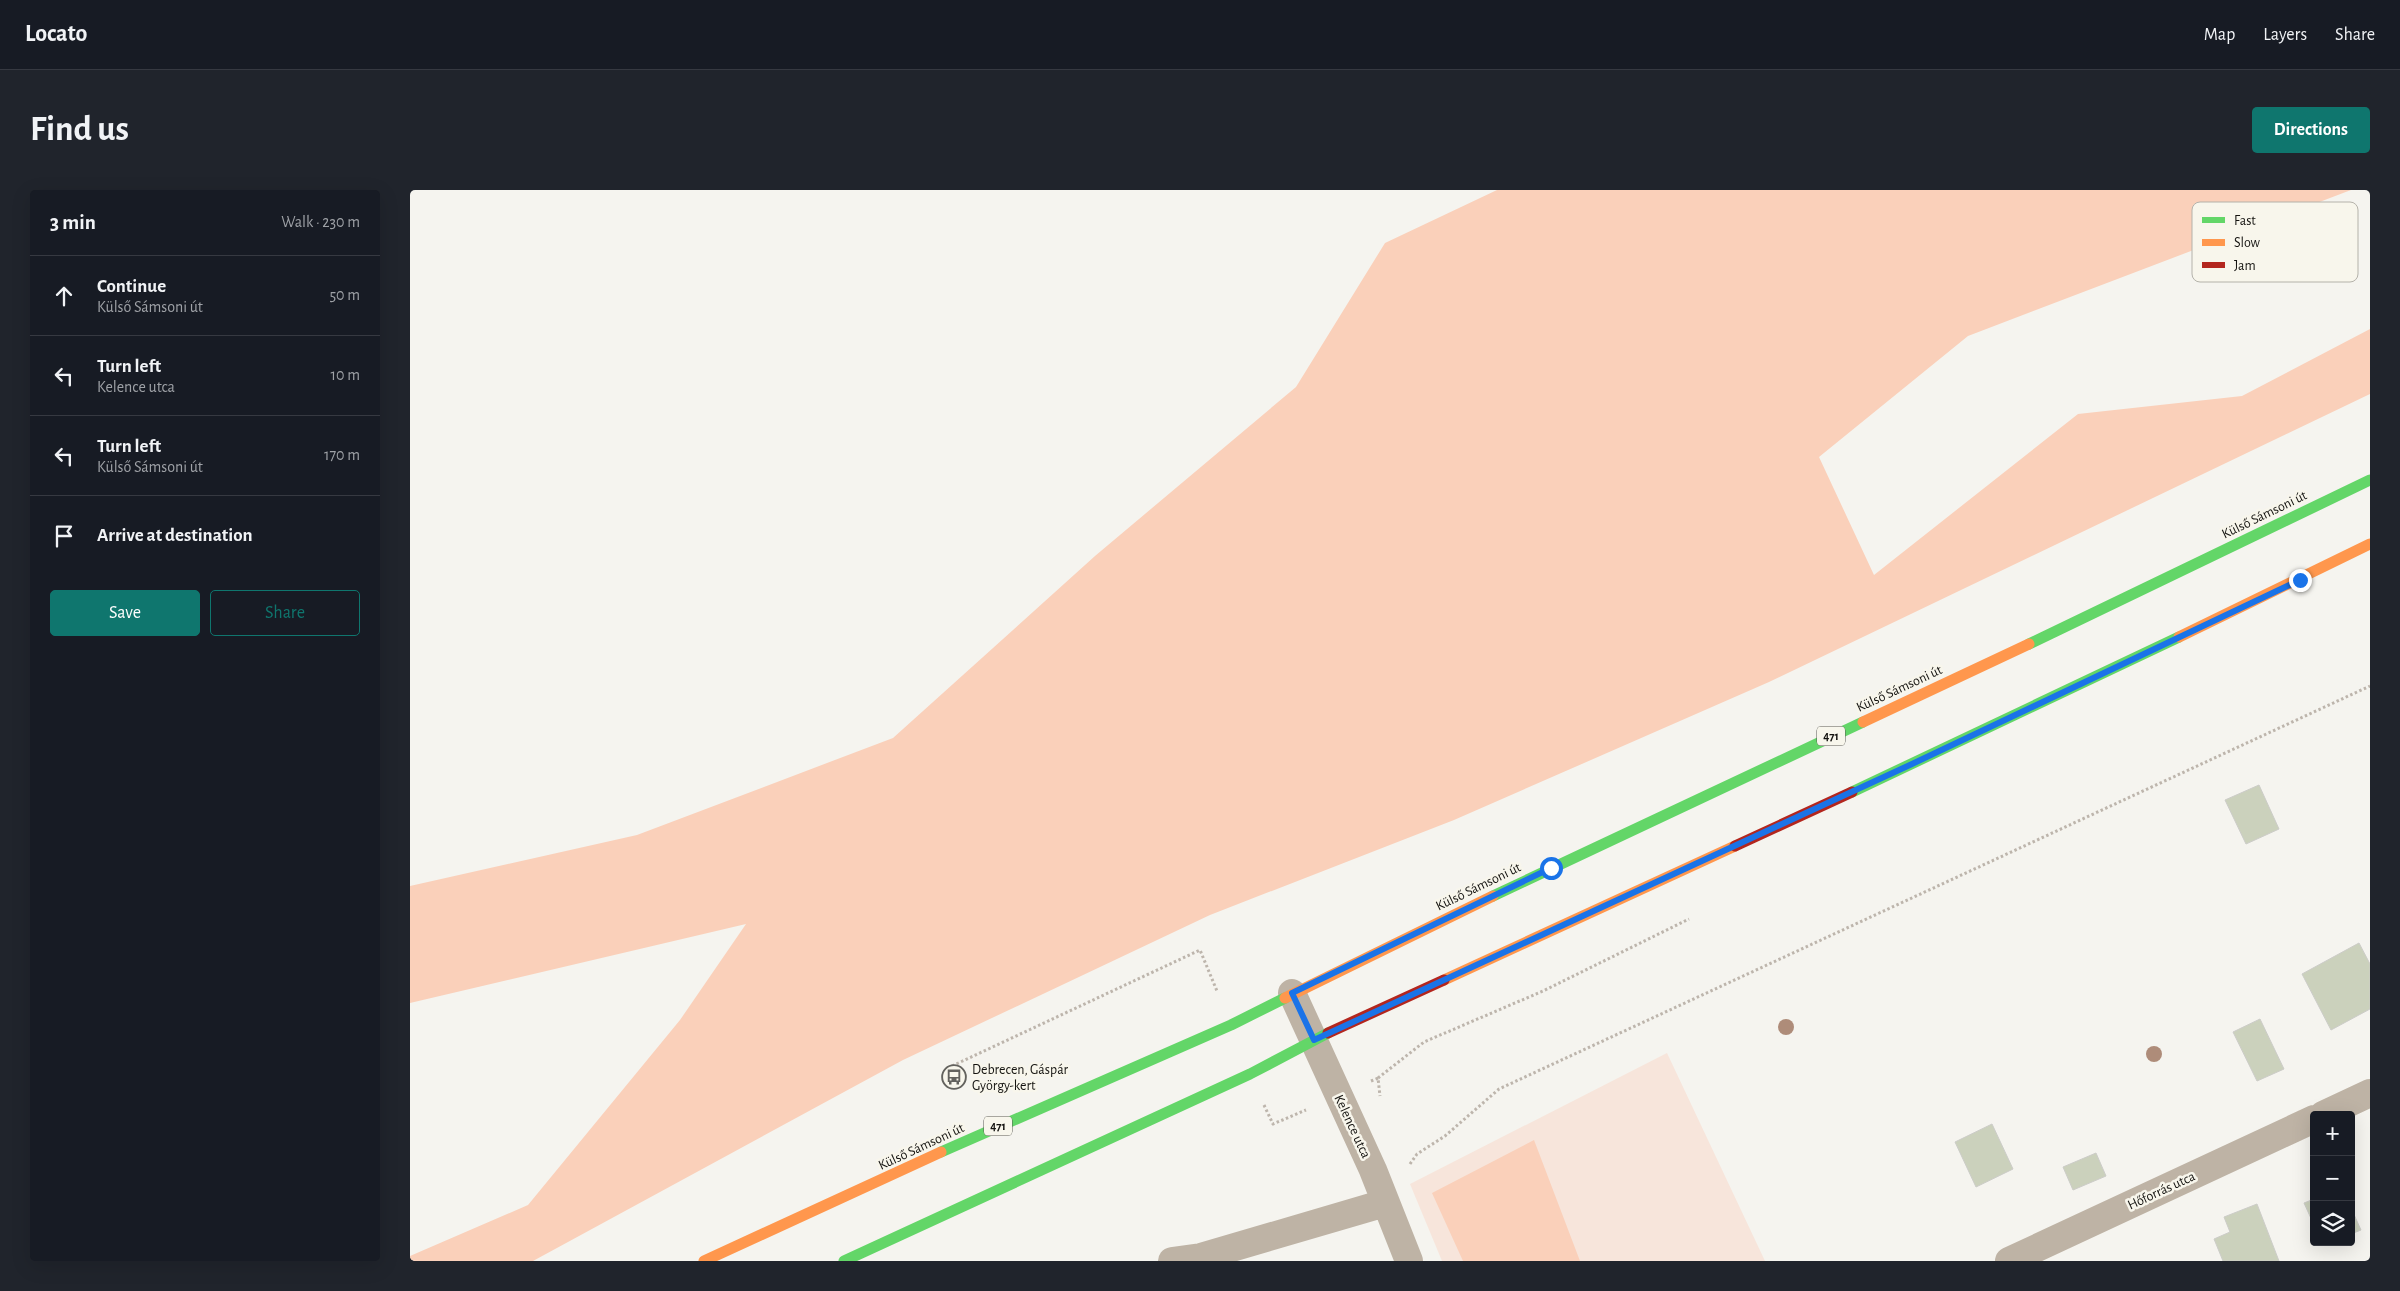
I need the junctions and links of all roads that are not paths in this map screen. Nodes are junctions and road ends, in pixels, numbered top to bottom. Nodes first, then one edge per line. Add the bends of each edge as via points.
1 (2370, 480) edge
2 (2370, 544) edge
3 (1292, 993) junction
4 (1314, 1040) junction
5 (2370, 1093) edge
6 (2332, 1111) edge
7 (2310, 1121) edge
8 (1385, 1203) junction
9 (704, 1261) edge
10 (844, 1261) edge
11 (1172, 1261) edge
12 (1409, 1261) edge
13 (2009, 1261) edge

1 - 3 main road, Külső Sámsoni út / 471
2 - 4 main road via 1912,764
3 - 4 street, Kelence utca
3 - 9 main road, Külső Sámsoni út / 471 via 1231,1025 1020,1116
4 - 8 street, Kelence utca
4 - 10 main road via 1250,1074
5 - 6 street
7 - 13 street, Hőforrás utca
8 - 11 street via 1201,1257
8 - 12 street, Kelence utca

